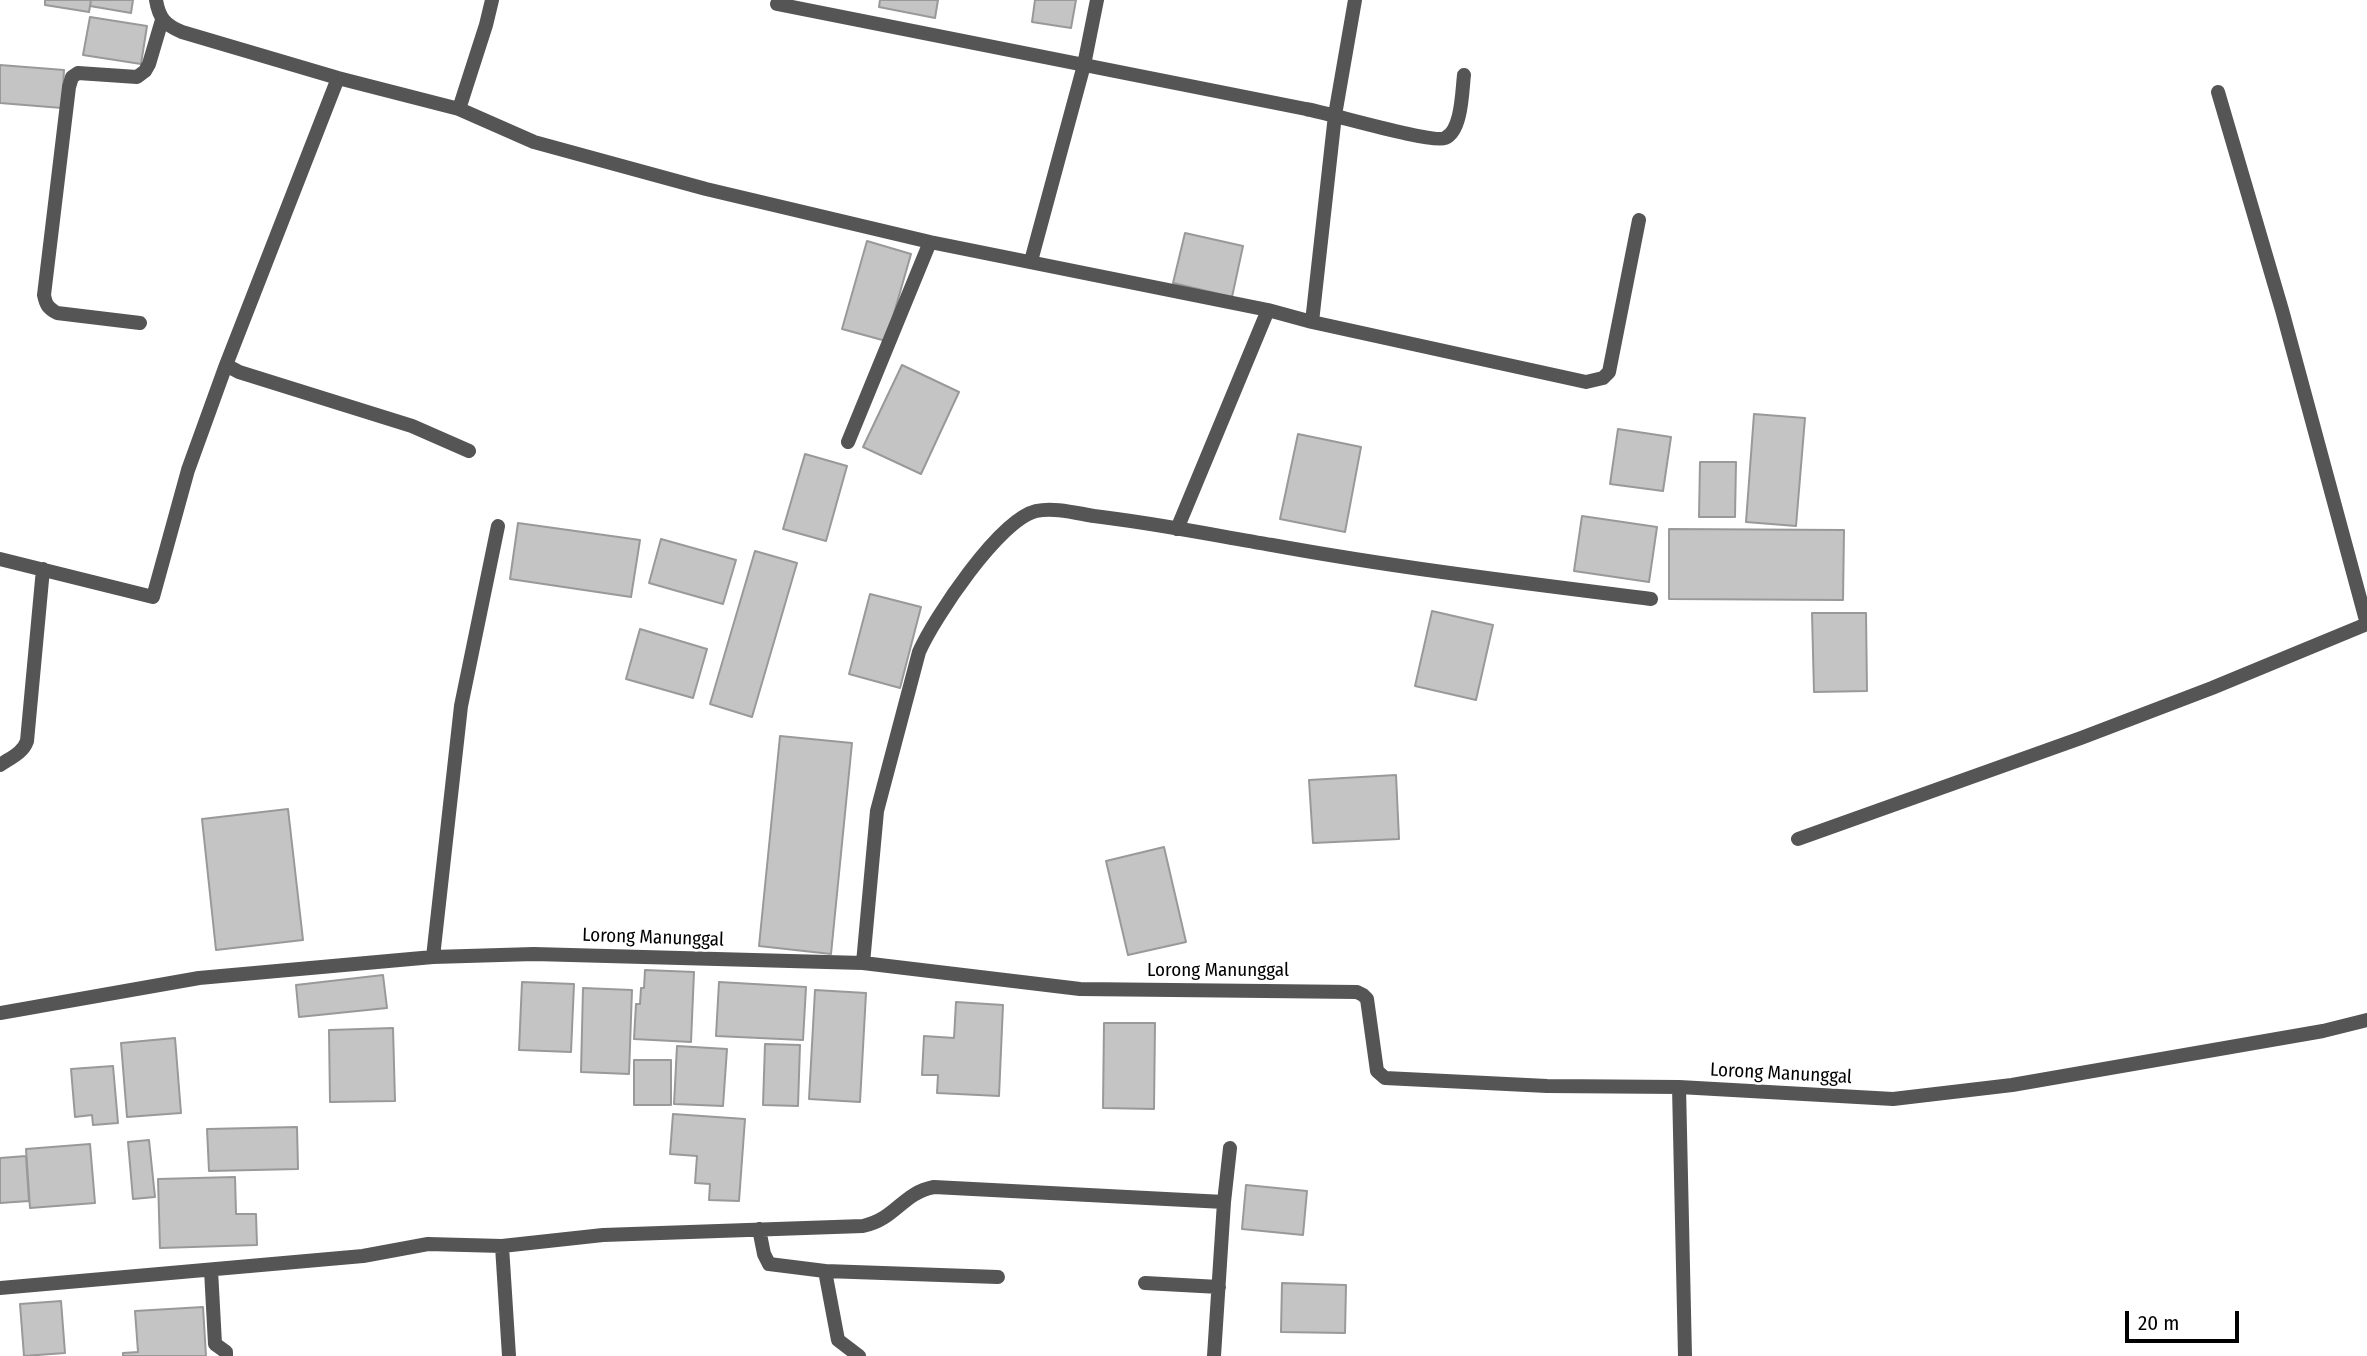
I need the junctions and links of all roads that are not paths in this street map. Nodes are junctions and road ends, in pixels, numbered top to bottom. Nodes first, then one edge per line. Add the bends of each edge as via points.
1 (156, 0) edge
2 (492, 0) edge
3 (1097, 0) edge
4 (1355, 0) edge
5 (777, 4) dead end
6 (162, 20) junction
7 (1084, 65) junction
8 (1464, 75) dead end
9 (338, 78) junction
10 (2218, 92) dead end
11 (459, 110) junction
12 (1335, 114) junction
13 (1639, 220) dead end
14 (930, 242) junction
15 (1031, 261) junction
16 (1268, 310) junction
17 (1312, 322) junction
18 (140, 323) dead end
19 (226, 365) junction
20 (848, 442) dead end
21 (469, 451) dead end
22 (498, 526) dead end
23 (1177, 528) junction
24 (0, 559) edge
25 (43, 569) junction
26 (1651, 599) dead end
27 (2367, 624) edge
28 (0, 765) edge
29 (1798, 839) dead end
30 (433, 957) junction
31 (863, 963) junction
32 (0, 1013) edge
33 (2367, 1020) edge
34 (1679, 1087) junction
35 (1230, 1148) dead end
36 (1224, 1202) junction
37 (760, 1229) junction
38 (502, 1246) junction
39 (211, 1270) junction
40 (825, 1271) junction
41 (998, 1277) dead end
42 (1145, 1283) dead end
43 (1219, 1287) junction
44 (0, 1288) edge
45 (226, 1356) edge
46 (509, 1356) edge
47 (859, 1356) edge
48 (1214, 1356) edge
49 (1685, 1356) edge

1 - 6 street
2 - 11 street
3 - 7 street
4 - 12 street
5 - 7 street
6 - 9 street via 182,32
6 - 18 street via 142,74 78,73 72,77 44,295 46,304 57,313
7 - 12 street
7 - 15 street
8 - 12 street via 1458,123 1447,138 1431,139
9 - 11 street
9 - 19 street
10 - 27 street
11 - 14 street via 534,142
12 - 17 street
13 - 17 street via 1613,360 1609,372 1597,380 1586,382
14 - 15 street
14 - 20 street
15 - 16 street
16 - 17 street
16 - 23 street
19 - 21 street via 412,426
19 - 25 street via 188,470 153,597
22 - 30 street via 461,706
23 - 26 street via 1365,562
23 - 31 street via 1037,511 1017,521 971,570 928,631 899,724 877,811
24 - 25 street
25 - 28 street via 27,741
27 - 29 street via 2081,738
30 - 31 street, Lorong Manunggal via 534,954
30 - 32 street, Lorong Manunggal via 199,978
31 - 34 street, Lorong Manunggal via 1080,989 1357,992 1367,999 1377,1071 1385,1078
33 - 34 street, Lorong Manunggal via 1934,1096 1859,1098
34 - 49 street
35 - 36 street
36 - 37 street via 934,1188 914,1192 876,1223
36 - 43 street
37 - 38 street via 603,1235
37 - 40 street via 769,1264
38 - 39 street via 429,1244 363,1256
38 - 46 street
39 - 44 street
39 - 45 street via 215,1344
40 - 41 street
40 - 47 street via 838,1340
42 - 43 street
43 - 48 street

